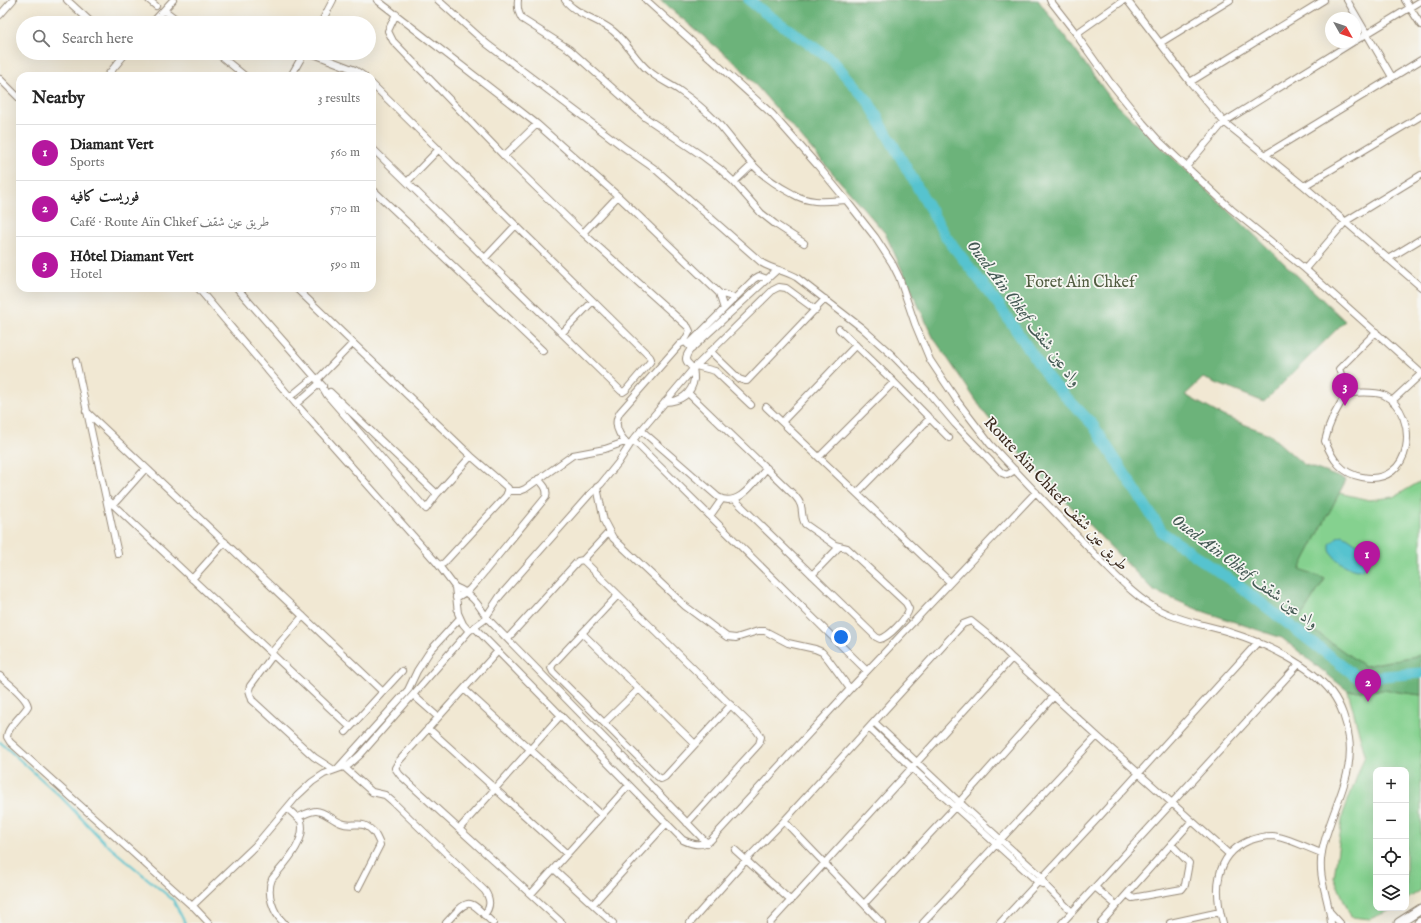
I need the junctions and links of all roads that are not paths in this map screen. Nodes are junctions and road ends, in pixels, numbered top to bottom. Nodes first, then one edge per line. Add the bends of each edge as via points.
1 (13, 0) edge
2 (67, 0) edge
3 (149, 0) edge
4 (173, 0) edge
5 (333, 0) edge
6 (377, 0) edge
7 (438, 0) edge
8 (518, 0) edge
9 (566, 0) edge
10 (646, 0) edge
11 (1050, 0) edge
12 (1126, 0) edge
13 (1230, 0) edge
14 (1324, 0) edge
15 (1347, 0) edge
16 (1405, 0) edge
17 (1421, 1) edge
18 (1115, 3) edge
19 (156, 6) dead end
20 (1410, 8) junction
21 (164, 10) junction
22 (396, 14) junction
23 (0, 15) edge
24 (84, 16) edge
25 (158, 16) edge
26 (172, 16) edge
27 (325, 16) edge
28 (1421, 25) edge
29 (1367, 33) junction
30 (1078, 36) junction
31 (1361, 37) edge
32 (1160, 43) junction
33 (1343, 48) edge
34 (120, 60) edge
35 (226, 60) edge
36 (301, 60) edge
37 (327, 60) edge
38 (1421, 60) edge
39 (110, 72) edge
40 (240, 72) edge
41 (295, 72) edge
42 (353, 72) edge
43 (1392, 77) junction
44 (0, 80) edge
45 (1190, 82) junction
46 (376, 88) edge
47 (16, 95) edge
48 (1421, 116) edge
49 (1224, 122) junction
50 (537, 124) junction
51 (439, 149) junction
52 (376, 152) edge
53 (1265, 155) junction
54 (504, 156) junction
55 (752, 164) junction
56 (1186, 167) junction
57 (1421, 175) edge
58 (407, 182) junction
59 (734, 182) junction
60 (1304, 186) junction
61 (376, 193) edge
62 (618, 196) junction
63 (846, 200) junction
64 (1346, 221) junction
65 (516, 225) junction
66 (583, 233) junction
67 (1421, 239) edge
68 (804, 243) dead end
69 (484, 258) junction
70 (1388, 259) junction
71 (1305, 269) junction
72 (777, 270) junction
73 (767, 279) junction
74 (1421, 287) edge
75 (201, 292) edge
76 (240, 292) edge
77 (300, 292) edge
78 (719, 293) junction
79 (735, 298) junction
80 (825, 299) junction
81 (593, 301) junction
82 (724, 309) junction
83 (816, 310) junction
84 (840, 330) dead end
85 (1376, 332) junction
86 (562, 333) junction
87 (353, 343) junction
88 (688, 345) junction
89 (856, 345) junction
90 (543, 351) dead end
91 (710, 351) junction
92 (76, 362) dead end
93 (694, 368) junction
94 (1421, 374) edge
95 (639, 375) junction
96 (317, 380) junction
97 (647, 382) junction
98 (894, 382) junction
99 (688, 393) junction
100 (1348, 393) junction
101 (291, 396) junction
102 (1393, 400) junction
103 (665, 402) junction
104 (296, 404) junction
105 (751, 405) dead end
106 (766, 407) dead end
107 (86, 411) junction
108 (930, 418) junction
109 (782, 422) junction
110 (641, 430) junction
111 (949, 438) dead end
112 (629, 442) junction
113 (471, 456) junction
114 (819, 457) junction
115 (146, 468) junction
116 (767, 468) junction
117 (1015, 470) junction
118 (538, 479) junction
119 (597, 487) junction
120 (508, 491) junction
121 (1036, 492) junction
122 (437, 494) junction
123 (857, 494) junction
124 (106, 498) junction
125 (722, 499) junction
126 (734, 500) junction
127 (113, 505) junction
128 (710, 516) junction
129 (609, 532) junction
130 (225, 542) junction
131 (840, 546) junction
132 (118, 554) dead end
133 (583, 560) junction
134 (437, 564) junction
135 (812, 575) junction
136 (192, 579) junction
137 (950, 582) junction
138 (455, 587) junction
139 (466, 592) junction
140 (618, 594) junction
141 (456, 598) junction
142 (303, 616) junction
143 (486, 617) junction
144 (460, 618) junction
145 (896, 627) junction
146 (471, 629) junction
147 (582, 633) junction
148 (903, 633) junction
149 (508, 638) junction
150 (1258, 642) junction
151 (498, 652) junction
152 (272, 654) junction
153 (1012, 658) junction
154 (1299, 664) junction
155 (402, 671) dead end
156 (867, 671) junction
157 (0, 676) edge
158 (464, 689) junction
159 (639, 689) junction
160 (850, 689) junction
161 (383, 692) junction
162 (413, 695) junction
163 (1054, 696) junction
164 (731, 705) junction
165 (561, 715) junction
166 (438, 717) junction
167 (874, 722) junction
168 (604, 723) junction
169 (428, 728) junction
170 (869, 728) junction
171 (1096, 736) junction
172 (696, 744) junction
173 (530, 749) junction
174 (917, 763) junction
175 (344, 767) junction
176 (912, 768) junction
177 (335, 769) junction
178 (1138, 774) junction
179 (629, 785) junction
180 (495, 789) junction
181 (1171, 803) junction
182 (957, 805) junction
183 (287, 808) junction
184 (602, 815) junction
185 (298, 817) junction
186 (784, 821) junction
187 (1191, 822) junction
188 (667, 823) junction
189 (687, 823) junction
190 (459, 829) junction
191 (998, 842) junction
192 (707, 843) junction
193 (1171, 844) junction
194 (735, 850) dead end
195 (1322, 853) junction
196 (567, 854) junction
197 (1229, 854) junction
198 (746, 860) junction
199 (825, 863) junction
200 (554, 869) junction
201 (1040, 880) junction
202 (1095, 887) junction
203 (358, 888) dead end
204 (531, 894) junction
205 (1126, 894) junction
206 (790, 901) junction
207 (593, 904) junction
208 (864, 904) junction
209 (193, 906) junction
210 (1116, 906) junction
211 (1421, 909) edge
212 (1072, 912) junction
213 (1220, 912) junction
214 (1330, 912) junction
215 (484, 915) junction
216 (209, 923) edge
217 (284, 923) edge
218 (446, 923) edge
219 (493, 923) edge
220 (562, 923) edge
221 (613, 923) edge
222 (690, 923) edge
223 (770, 923) edge
224 (882, 923) edge
225 (923, 923) edge
226 (1000, 923) edge
227 (1062, 923) edge
228 (1101, 923) edge
229 (1170, 923) edge
230 (1222, 923) edge
231 (1331, 923) edge
232 (1340, 923) edge
233 (1399, 923) edge

1 - 23 street
2 - 24 street
3 - 19 street
4 - 21 street
5 - 27 street
6 - 22 street
7 - 72 street via 488,44 616,142 655,168 762,263
8 - 59 street via 517,6 522,19 569,49 646,118 704,157
9 - 55 street via 574,9 613,30 642,65 704,110
10 - 63 street, Route Aïn Chkef طريق عين شقف via 772,114
11 - 30 street
12 - 18 street
12 - 32 street
13 - 32 street
14 - 45 street
15 - 29 street
16 - 20 street
17 - 20 street
18 - 30 street via 1080,31
20 - 28 street
20 - 29 street
21 - 25 street
21 - 26 street
22 - 50 street
22 - 54 street via 388,31 390,37
29 - 31 street
29 - 43 street
30 - 56 street via 1143,123
32 - 45 street
33 - 49 street
34 - 39 street
35 - 40 street
36 - 41 street
37 - 42 street
38 - 43 street
43 - 53 street
44 - 47 street
45 - 49 street
46 - 51 street
48 - 60 street
49 - 53 street
49 - 56 street
50 - 54 street
50 - 62 street
51 - 58 street
51 - 65 street
52 - 58 street
53 - 60 street
54 - 66 street
55 - 59 street
55 - 63 street via 778,185 808,201
56 - 71 street via 1231,209
57 - 64 street
58 - 69 street
59 - 68 street via 761,213
60 - 64 street
61 - 90 street
62 - 66 street
62 - 78 street
63 - 117 street, Route Aïn Chkef طريق عين شقف via 892,263 930,360 990,444
64 - 70 street
64 - 71 street
65 - 69 street
65 - 81 street
66 - 88 street via 688,327
67 - 70 street
69 - 86 street
70 - 74 street
71 - 85 street
72 - 73 street
72 - 80 street via 796,277
73 - 79 street via 757,277
73 - 88 street
75 - 101 street
76 - 96 street
77 - 87 street
78 - 79 street
78 - 82 street
79 - 82 street
80 - 83 street
80 - 117 street via 862,328 896,360 1002,473 1007,475
81 - 86 street
81 - 95 street via 650,357 650,362
82 - 88 street
83 - 91 street via 786,288 776,288
83 - 91 street via 747,381 739,379
84 - 89 street
85 - 94 street
85 - 100 street via 1339,369
86 - 95 street via 622,391 625,391
87 - 96 street
87 - 113 street
88 - 93 street via 686,362
88 - 97 street
89 - 98 street
89 - 109 street
91 - 93 street
92 - 107 street
93 - 99 street via 693,384
93 - 103 street
93 - 105 street via 715,371
94 - 102 street
95 - 97 street
96 - 101 street
96 - 104 street
96 - 122 street
96 - 122 street via 327,395 426,509
97 - 112 street via 618,416 616,426 619,433
98 - 108 street
98 - 114 street
99 - 103 street via 679,400
99 - 116 street
100 - 102 street via 1371,393
100 - 102 street via 1331,419 1325,441 1335,462 1345,471 1367,478 1390,474 1399,468 1412,446 1414,434 1408,414
101 - 104 street
103 - 110 street
104 - 134 street
106 - 109 street
107 - 115 street
107 - 124 street
108 - 111 street
108 - 123 street
109 - 114 street
110 - 112 street
110 - 125 street
112 - 118 street via 573,455
112 - 119 street via 618,464
112 - 128 street
113 - 120 street via 508,488
113 - 122 street
114 - 123 street
115 - 127 street
115 - 130 street
116 - 126 street via 742,496
116 - 131 street via 802,504 805,524
117 - 121 street, Route Aïn Chkef طريق عين شقف
118 - 120 street via 520,491
118 - 139 street via 548,492 546,497
119 - 129 street
119 - 143 street via 500,596
120 - 134 street via 444,563
121 - 137 street
121 - 150 street, Route Aïn Chkef طريق عين شقف via 1113,573 1143,600 1182,619
123 - 137 street
124 - 127 street
124 - 132 street
125 - 126 street
125 - 128 street
126 - 135 street
127 - 136 street
128 - 156 street
129 - 133 street
129 - 160 street via 622,548 685,606 727,637 736,638 765,631 788,643 815,649 822,652
130 - 136 street
130 - 142 street
131 - 135 street
131 - 145 street via 847,548 908,607 909,612
133 - 140 street
133 - 149 street via 578,561
134 - 138 street
135 - 145 street via 876,637 884,638
136 - 152 street
137 - 148 street
138 - 139 street
138 - 141 street
139 - 141 street
139 - 143 street via 478,603
140 - 147 street
140 - 164 street
141 - 144 street
142 - 152 street
142 - 161 street
143 - 146 street
143 - 149 street
144 - 146 street via 463,624
144 - 177 street via 430,651 408,690
145 - 148 street
146 - 151 street
146 - 162 street
147 - 159 street
147 - 168 street via 551,668
148 - 156 street
149 - 189 street
150 - 154 street, Route Aïn Chkef طريق عين شقف
150 - 178 street
151 - 158 street
151 - 165 street
152 - 161 street via 348,730
152 - 177 street via 250,686 252,700 314,757
153 - 163 street
153 - 167 street via 975,623 971,621 963,624
153 - 174 street
154 - 181 street
154 - 195 street, Route Aïn Chkef طريق عين شقف via 1331,692 1338,703 1349,736 1351,752 1348,773
155 - 161 street
156 - 160 street
157 - 209 street via 28,702 28,706 8,732 10,742
158 - 166 street
158 - 173 street
159 - 168 street
159 - 172 street
160 - 192 street
162 - 166 street
162 - 175 street via 360,755
163 - 171 street
163 - 182 street
164 - 172 street
164 - 189 street via 759,734 761,741
165 - 173 street
165 - 179 street
166 - 169 street
167 - 170 street
167 - 174 street
168 - 172 street via 661,779
169 - 180 street
169 - 190 street via 399,760 396,768 400,775
170 - 176 street
170 - 186 street
171 - 178 street
171 - 191 street
173 - 180 street
173 - 184 street
174 - 176 street
174 - 182 street
175 - 177 street
175 - 215 street via 372,792 385,795 392,800 485,891 490,902
176 - 182 street
176 - 199 street
177 - 183 street via 312,782
178 - 181 street
178 - 201 street
179 - 184 street
179 - 188 street
180 - 190 street
180 - 196 street
181 - 187 street
181 - 202 street
182 - 191 street
182 - 208 street
183 - 185 street
183 - 209 street via 255,846
184 - 196 street
185 - 203 street via 317,811 344,825 365,825 378,838 380,845
185 - 217 street via 302,831 299,841 294,852 270,884 273,904
186 - 198 street
186 - 199 street
187 - 193 street
187 - 197 street
188 - 192 street via 683,840 691,844
188 - 207 street
189 - 192 street
190 - 204 street
191 - 201 street
191 - 225 street
193 - 205 street
193 - 205 street via 1189,863 1185,885 1182,888 1132,898
194 - 198 street
195 - 197 street via 1273,836 1258,838 1240,845
195 - 214 street, Route Aïn Chkef طريق عين شقف via 1321,879
196 - 200 street
197 - 213 street via 1219,878 1217,891
198 - 206 street
198 - 222 street
199 - 206 street
199 - 208 street
200 - 204 street
200 - 207 street
201 - 212 street
201 - 226 street
202 - 210 street
202 - 212 street
204 - 220 street
205 - 210 street
206 - 223 street
207 - 221 street
208 - 224 street
209 - 216 street
210 - 228 street
211 - 233 highway
212 - 227 street
213 - 229 street
213 - 230 street
214 - 231 street, Route Aïn Chkef طريق عين شقف
214 - 232 street, Route Aïn Chkef طريق عين شقف
215 - 218 street via 473,905 466,903
215 - 219 street

